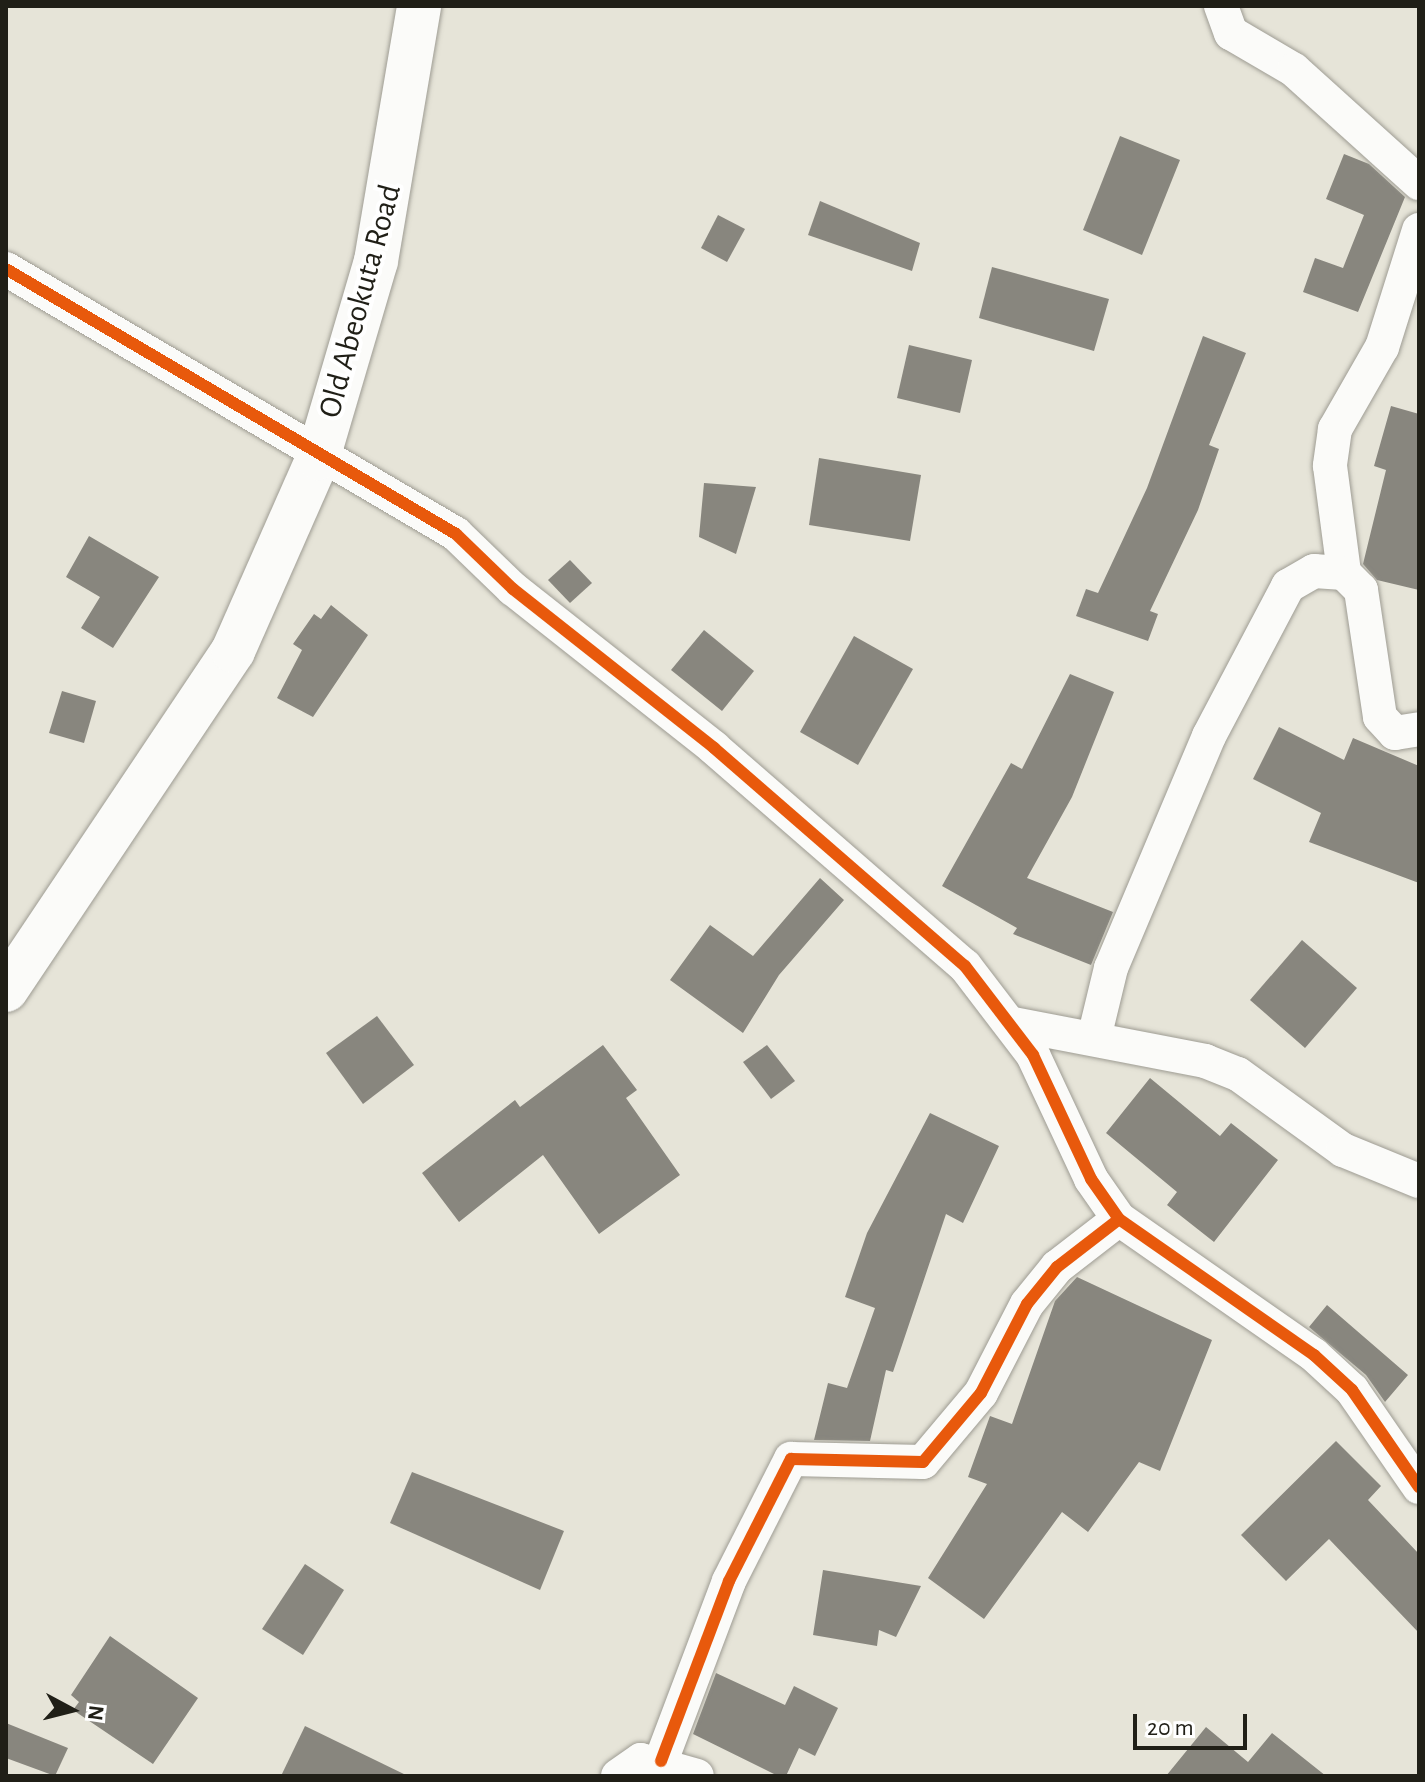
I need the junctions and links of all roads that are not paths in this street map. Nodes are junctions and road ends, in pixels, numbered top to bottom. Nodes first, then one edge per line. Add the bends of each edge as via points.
1 (419, 6) edge
2 (1221, 6) edge
3 (1419, 183) edge
4 (1419, 230) edge
5 (6, 269) edge
6 (318, 458) junction
7 (1344, 573) junction
8 (1419, 729) edge
9 (6, 988) edge
10 (1013, 1024) junction
11 (1095, 1034) junction
12 (1419, 1181) edge
13 (1119, 1219) junction
14 (1419, 1487) edge
15 (661, 1761) junction
16 (618, 1776) edge
17 (697, 1776) edge

1 - 6 highway, Old Abeokuta Road via 376,261
2 - 3 street via 1231,33 1294,70
4 - 7 street via 1382,347 1335,429 1330,466
5 - 6 street
6 - 9 highway, Old Abeokuta Road via 233,651
6 - 10 street via 456,534 965,966
7 - 8 street via 1361,590 1380,717 1395,733
7 - 11 street via 1314,571 1288,586 1209,736 1111,968
10 - 11 street
10 - 13 street via 1091,1179
11 - 12 street via 1238,1074 1343,1150
13 - 14 street via 1314,1355 1352,1390
13 - 15 street via 1057,1267 1027,1304 981,1393 923,1462 791,1459 712,1620
15 - 16 street via 641,1760
15 - 17 street

